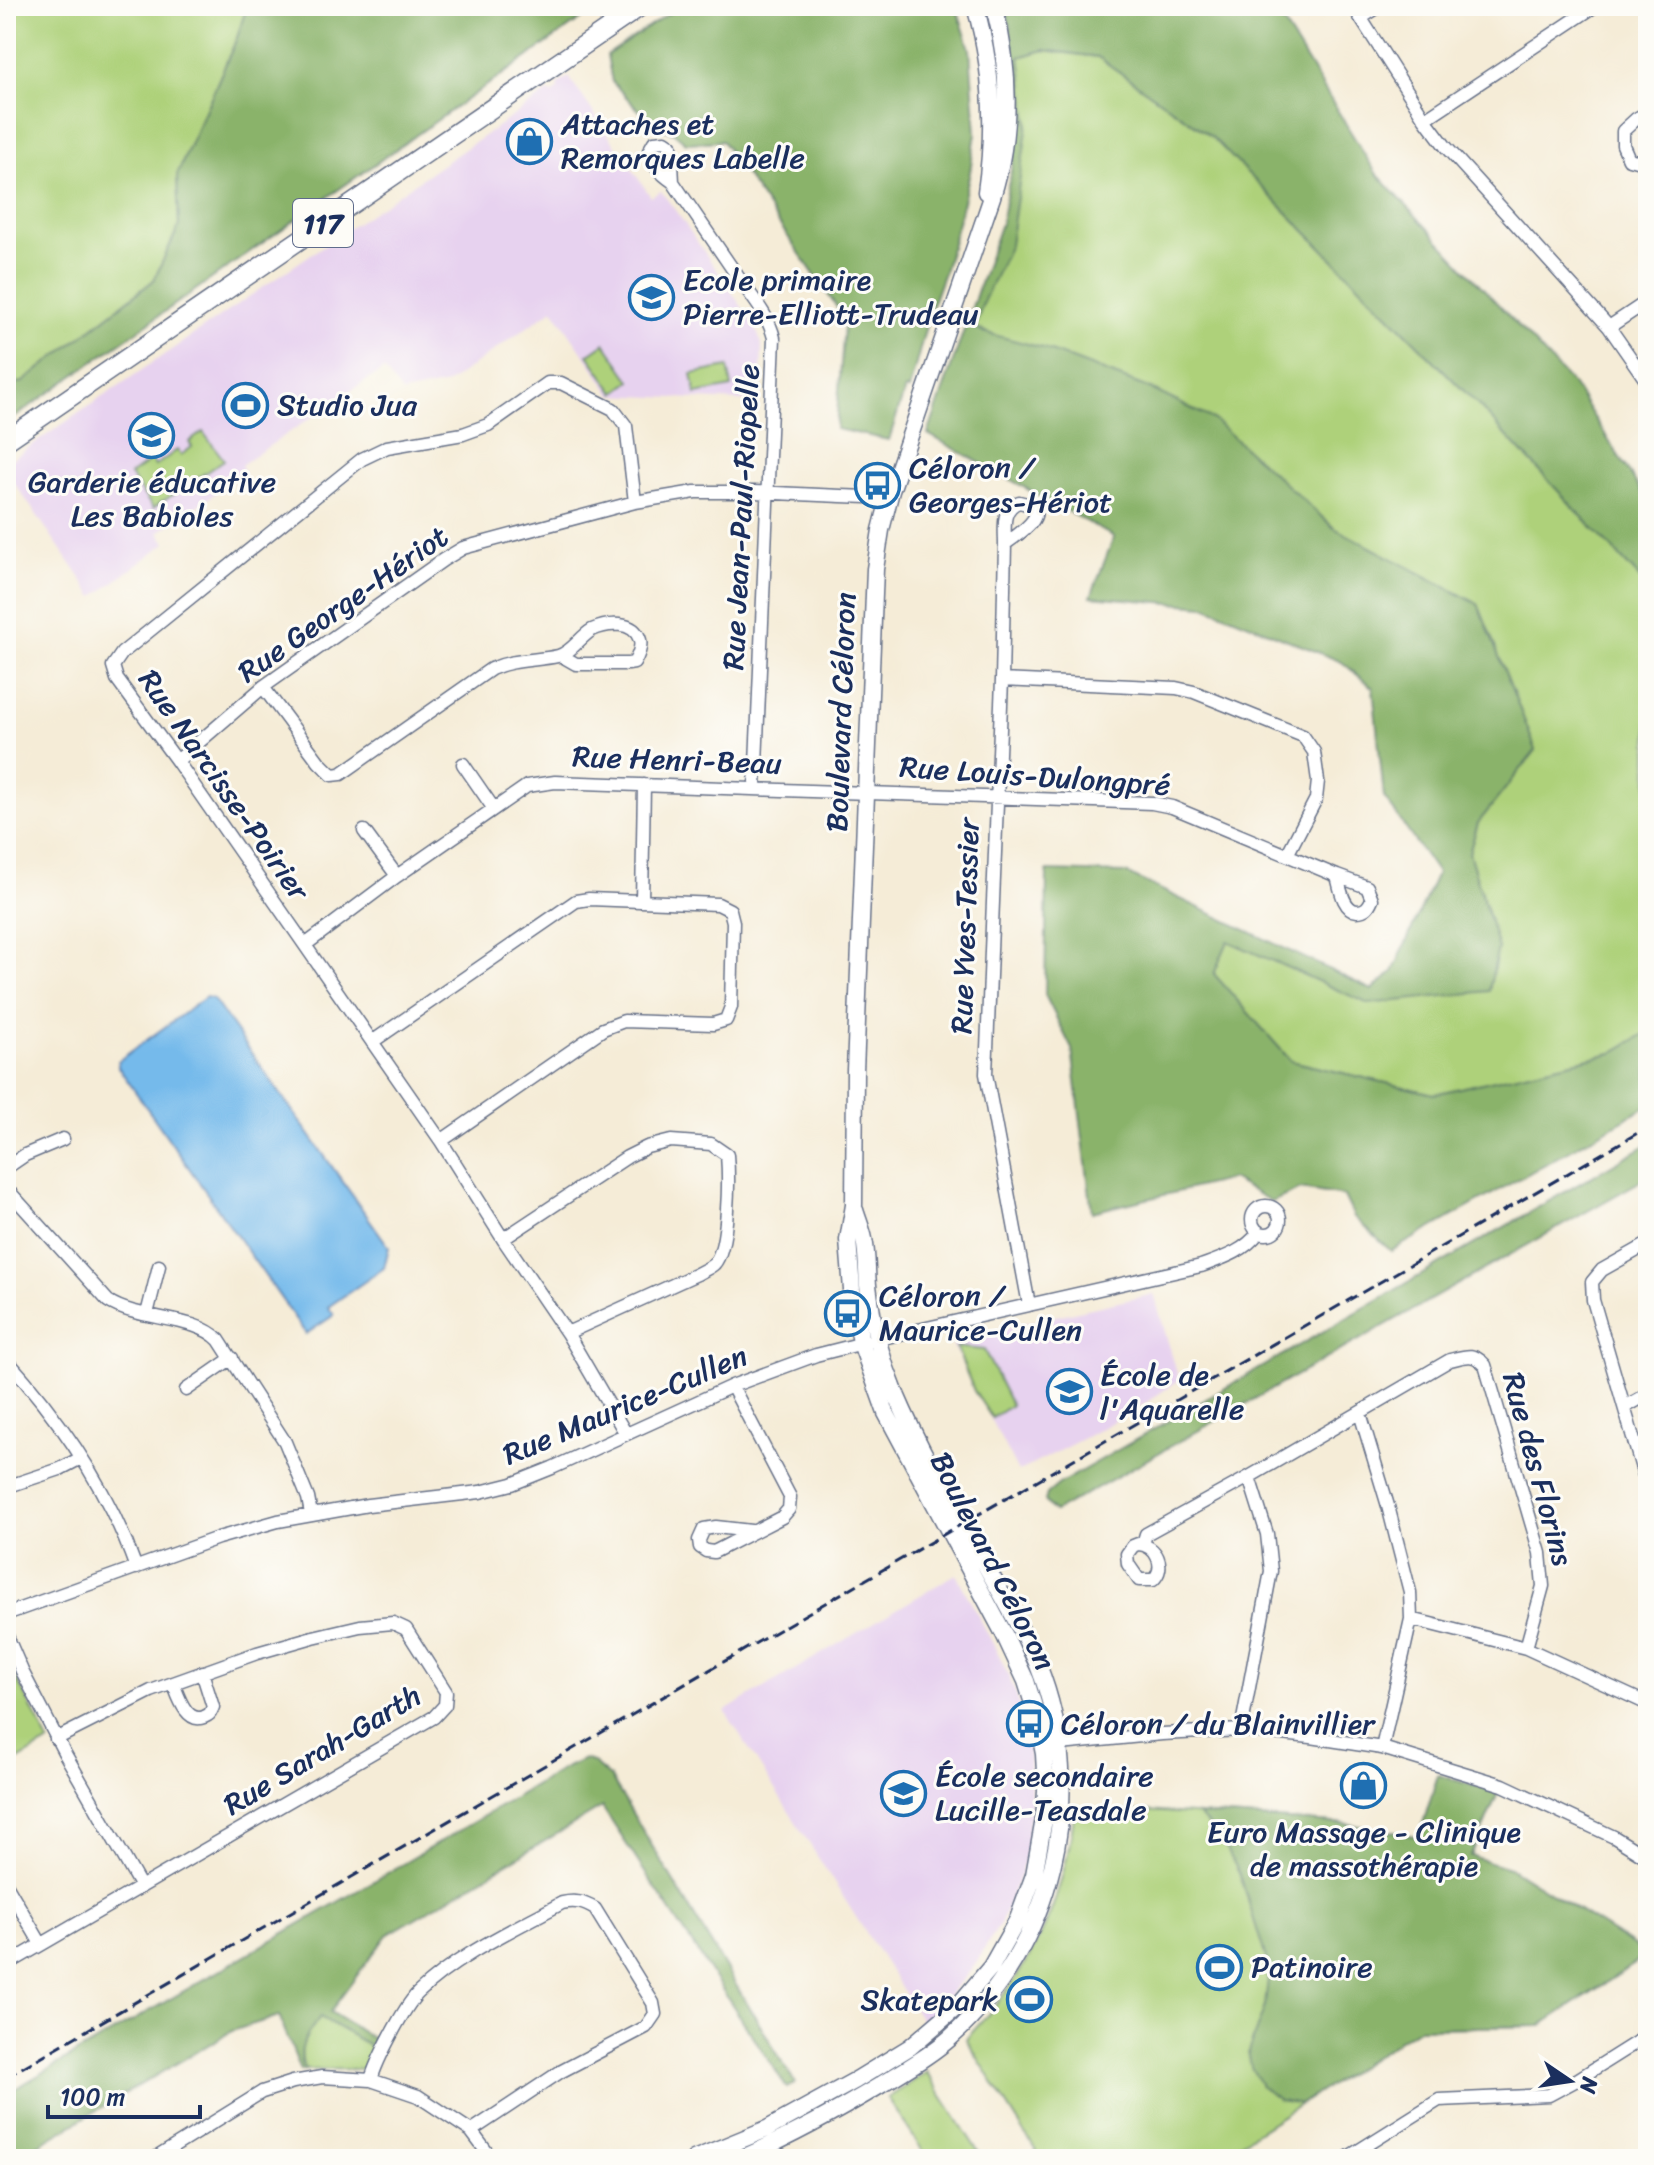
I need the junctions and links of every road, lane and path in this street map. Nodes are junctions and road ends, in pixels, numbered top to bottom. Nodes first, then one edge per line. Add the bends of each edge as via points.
1 (641, 6) edge
2 (975, 6) edge
3 (994, 6) edge
4 (1353, 6) edge
5 (1380, 6) edge
6 (1595, 6) edge
7 (1361, 18) junction
8 (1648, 112) edge
9 (1425, 119) junction
10 (1648, 160) edge
11 (673, 182) dead end
12 (977, 237) junction
13 (1648, 301) edge
14 (1609, 327) junction
15 (1648, 383) edge
16 (6, 441) edge
17 (767, 492) junction
18 (635, 502) junction
19 (888, 502) junction
20 (1005, 544) dead end
21 (562, 656) junction
22 (1002, 680) junction
23 (263, 687) junction
24 (177, 761) junction
25 (463, 764) dead end
26 (644, 785) junction
27 (755, 788) junction
28 (866, 792) junction
29 (996, 798) junction
30 (494, 809) junction
31 (364, 831) dead end
32 (1287, 855) junction
33 (397, 876) junction
34 (1337, 876) dead end
35 (642, 901) junction
36 (305, 945) junction
37 (372, 1042) junction
38 (63, 1139) dead end
39 (441, 1141) junction
40 (6, 1168) edge
41 (6, 1188) edge
42 (1259, 1232) dead end
43 (503, 1239) junction
44 (1648, 1244) edge
45 (159, 1266) dead end
46 (1029, 1305) junction
47 (147, 1314) junction
48 (567, 1333) junction
49 (870, 1341) junction
50 (232, 1358) junction
51 (6, 1359) edge
52 (732, 1386) junction
53 (186, 1390) dead end
54 (1648, 1394) edge
55 (1625, 1407) junction
56 (1360, 1413) junction
57 (626, 1434) junction
58 (81, 1458) junction
59 (1249, 1477) junction
60 (6, 1487) edge
61 (1648, 1489) edge
62 (311, 1514) junction
63 (751, 1531) dead end
64 (1143, 1544) dead end
65 (136, 1568) junction
66 (6, 1614) edge
67 (1411, 1619) junction
68 (6, 1634) edge
69 (1526, 1648) junction
70 (202, 1672) junction
71 (173, 1683) junction
72 (1648, 1704) edge
73 (1241, 1730) junction
74 (56, 1739) junction
75 (1050, 1745) junction
76 (1382, 1748) junction
77 (1648, 1858) edge
78 (6, 1884) edge
79 (141, 1887) junction
80 (41, 1944) junction
81 (6, 1965) edge
82 (1648, 2035) edge
83 (371, 2080) junction
84 (471, 2131) junction
85 (154, 2159) edge
86 (492, 2159) edge
87 (694, 2159) edge
88 (740, 2159) edge
89 (1345, 2159) edge

1 - 16 main road, 117
2 - 12 street, Boulevard Céloron via 991,102 988,174
3 - 12 street, Boulevard Céloron via 1005,66 1006,133
4 - 7 street
5 - 7 street
6 - 9 street
7 - 9 street
8 - 10 street via 1623,131 1629,159
9 - 14 street
11 - 17 street, Rue Jean-Paul-Riopelle via 773,333
12 - 19 street, Boulevard Céloron
13 - 14 street
14 - 15 street
17 - 18 street, Rue George-Hériot via 695,492
17 - 19 street, Rue George-Hériot
17 - 27 street, Rue Jean-Paul-Riopelle
18 - 23 street, Rue George-Hériot via 463,548
18 - 24 street, Rue Narcisse-Poirier via 626,426 613,409 561,383 548,383 476,430 387,447 362,459 122,653 113,666
19 - 28 street, Boulevard Céloron via 874,581
20 - 22 street, Rue Yves-Tessier
21 - 21 street via 576,664 634,663 641,642 628,625 607,626 593,630
21 - 23 street via 506,662 491,669 341,774 332,775
22 - 29 street, Rue Yves-Tessier
22 - 32 street via 1176,688 1303,736 1314,752 1316,799
23 - 24 street, Rue George-Hériot
24 - 36 street, Rue Narcisse-Poirier
25 - 30 street
26 - 27 street, Rue Henri-Beau
26 - 30 street, Rue Henri-Beau via 527,786
26 - 35 street
27 - 28 street, Rue Henri-Beau
28 - 29 street, Rue Louis-Dulongpré
28 - 49 street, Boulevard Céloron via 854,1205 848,1240 849,1266
29 - 32 street, Rue Louis-Dulongpré via 1152,803
29 - 46 street, Rue Yves-Tessier via 986,1074
30 - 33 street, Rue Henri-Beau
31 - 33 street
32 - 34 street, Rue Louis-Dulongpré
33 - 36 street, Rue Henri-Beau
35 - 37 street via 576,901
35 - 39 street via 718,904 730,910 731,1007 726,1020 615,1023
36 - 37 street, Rue Narcisse-Poirier
37 - 39 street, Rue Narcisse-Poirier
38 - 40 street
39 - 43 street, Rue Narcisse-Poirier
41 - 47 street via 108,1301
42 - 46 street, Rue Maurice-Cullen via 1250,1245 1201,1266
43 - 48 street, Rue Narcisse-Poirier
43 - 48 street via 647,1147 671,1141 711,1144 727,1155 724,1242 715,1263
44 - 55 street via 1602,1270 1592,1282
45 - 47 street
46 - 49 street, Rue Maurice-Cullen
47 - 50 street via 206,1330
48 - 57 street, Rue Narcisse-Poirier
49 - 52 street, Rue Maurice-Cullen
49 - 75 street, Boulevard Céloron via 876,1389 894,1431 1018,1663
50 - 53 street
50 - 62 street via 289,1450
51 - 58 street
52 - 57 street, Rue Maurice-Cullen
52 - 63 street via 790,1497 782,1517
54 - 55 street
55 - 61 street
56 - 59 street, Rue des Florins
56 - 67 street via 1410,1592
56 - 69 street, Rue des Florins via 1450,1360 1467,1355 1485,1365 1540,1553 1543,1586
57 - 62 street, Rue Maurice-Cullen via 498,1488
58 - 60 street
58 - 65 street via 113,1511
59 - 64 street, Rue des Florins via 1146,1534
59 - 73 street via 1267,1534 1271,1571
62 - 65 street, Rue Maurice-Cullen via 249,1528
65 - 66 street, Rue Maurice-Cullen
67 - 69 street
67 - 76 street
68 - 74 street
69 - 72 street
70 - 71 street, Rue Sarah-Garth
70 - 71 street via 213,1707 202,1718 189,1714
70 - 79 street, Rue Sarah-Garth via 313,1637 393,1623 406,1629 447,1699 434,1717
71 - 74 street, Rue Sarah-Garth
73 - 75 street
73 - 76 street
74 - 79 street
75 - 87 street, Boulevard Céloron via 1041,1845 1032,1883 1012,1930 972,1990 931,2031 871,2071 767,2129
75 - 88 street, Boulevard Céloron via 1062,1777 1056,1851 1028,1936 997,1987 967,2022 922,2059
76 - 77 street via 1503,1785
78 - 80 street
79 - 80 street, Rue Sarah-Garth
80 - 81 street, Rue Sarah-Garth
82 - 89 street via 1549,2095 1439,2100
83 - 84 street via 418,2096
83 - 84 street via 417,1994 457,1962 562,1903 583,1902 595,1909 655,2014 646,2027 560,2072
83 - 85 street via 322,2077 262,2092
84 - 86 street

